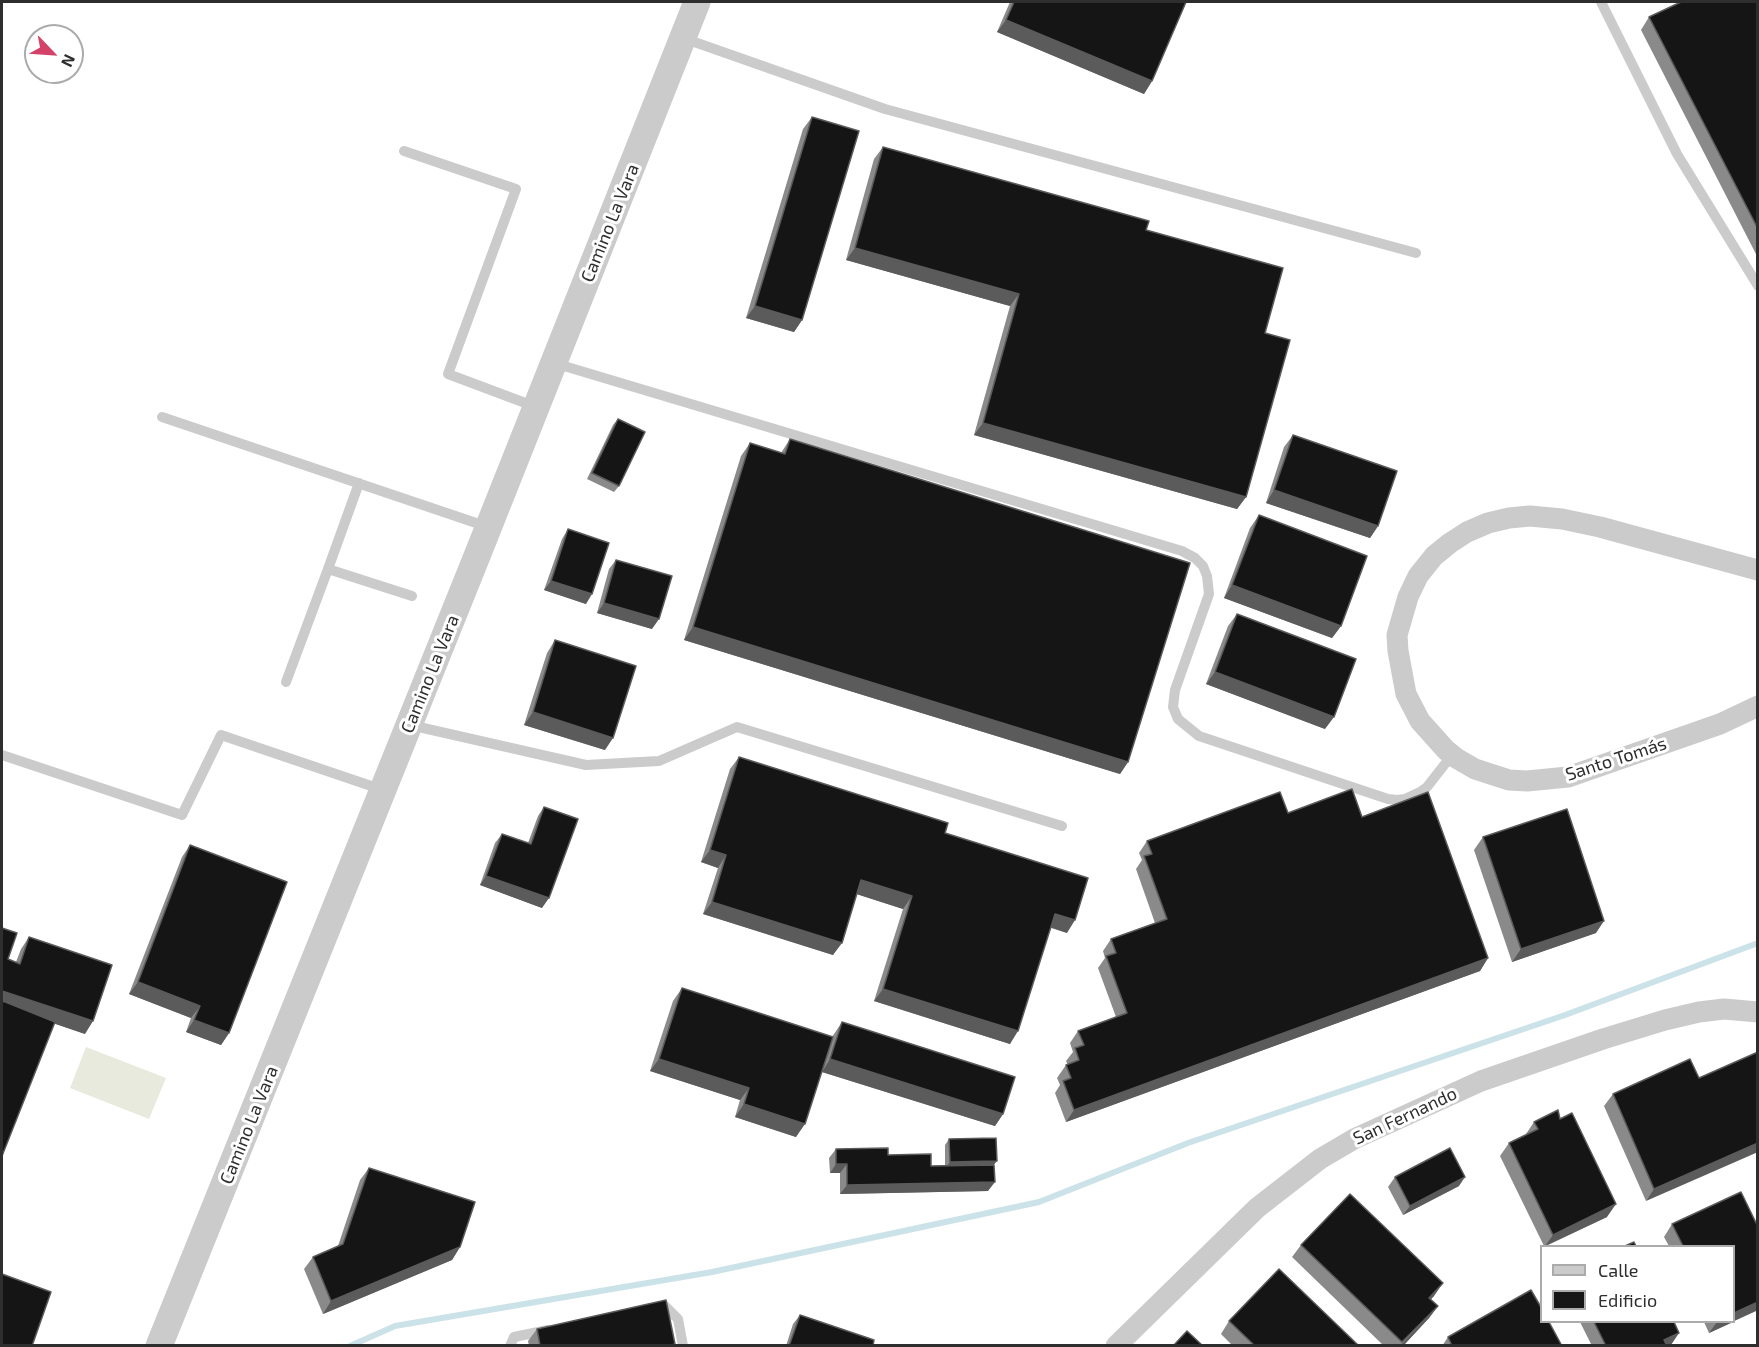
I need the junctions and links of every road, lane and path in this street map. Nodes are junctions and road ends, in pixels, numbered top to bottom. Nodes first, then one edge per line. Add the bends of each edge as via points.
1 (697, 2) edge
2 (1601, 2) edge
3 (683, 38) junction
4 (404, 151) dead end
5 (1416, 253) dead end
6 (1758, 286) edge
7 (554, 363) junction
8 (536, 407) junction
9 (162, 417) dead end
10 (359, 483) junction
11 (488, 527) junction
12 (328, 569) junction
13 (1754, 571) edge
14 (411, 596) dead end
15 (286, 682) dead end
16 (1758, 706) edge
17 (409, 725) junction
18 (2, 755) edge
19 (1452, 755) junction
20 (383, 790) junction
21 (1062, 826) dead end
22 (1758, 1012) edge
23 (642, 1310) edge
24 (561, 1327) edge
25 (159, 1346) edge
26 (510, 1346) edge
27 (683, 1346) edge
28 (1116, 1346) edge

1 - 3 street, Camino La Vara
2 - 6 lane via 1677,154
3 - 5 lane via 885,109
3 - 7 street, Camino La Vara
4 - 8 lane via 516,189 448,374
7 - 8 street, Camino La Vara
7 - 19 lane via 1195,558 1208,576 1209,594 1175,690 1173,707 1178,719 1199,736 1397,800 1427,787
8 - 11 street, Camino La Vara
9 - 10 lane
10 - 11 lane
10 - 12 lane
11 - 17 street, Camino La Vara
12 - 14 lane
12 - 15 lane
13 - 19 street, Santo Tomás via 1547,516 1509,518 1467,532 1434,556 1418,576 1398,635 1406,694 1420,721
16 - 19 street, Santo Tomás via 1720,724 1568,777 1509,780 1475,769
17 - 20 street, Camino La Vara
17 - 21 lane via 586,765 659,761 737,727
18 - 20 lane via 182,815 221,735
20 - 25 street, Camino La Vara
22 - 28 street, San Fernando via 1699,1012 1603,1039 1481,1081 1354,1139 1320,1159 1257,1208
23 - 27 lane via 665,1306 678,1319
24 - 26 lane via 514,1337

